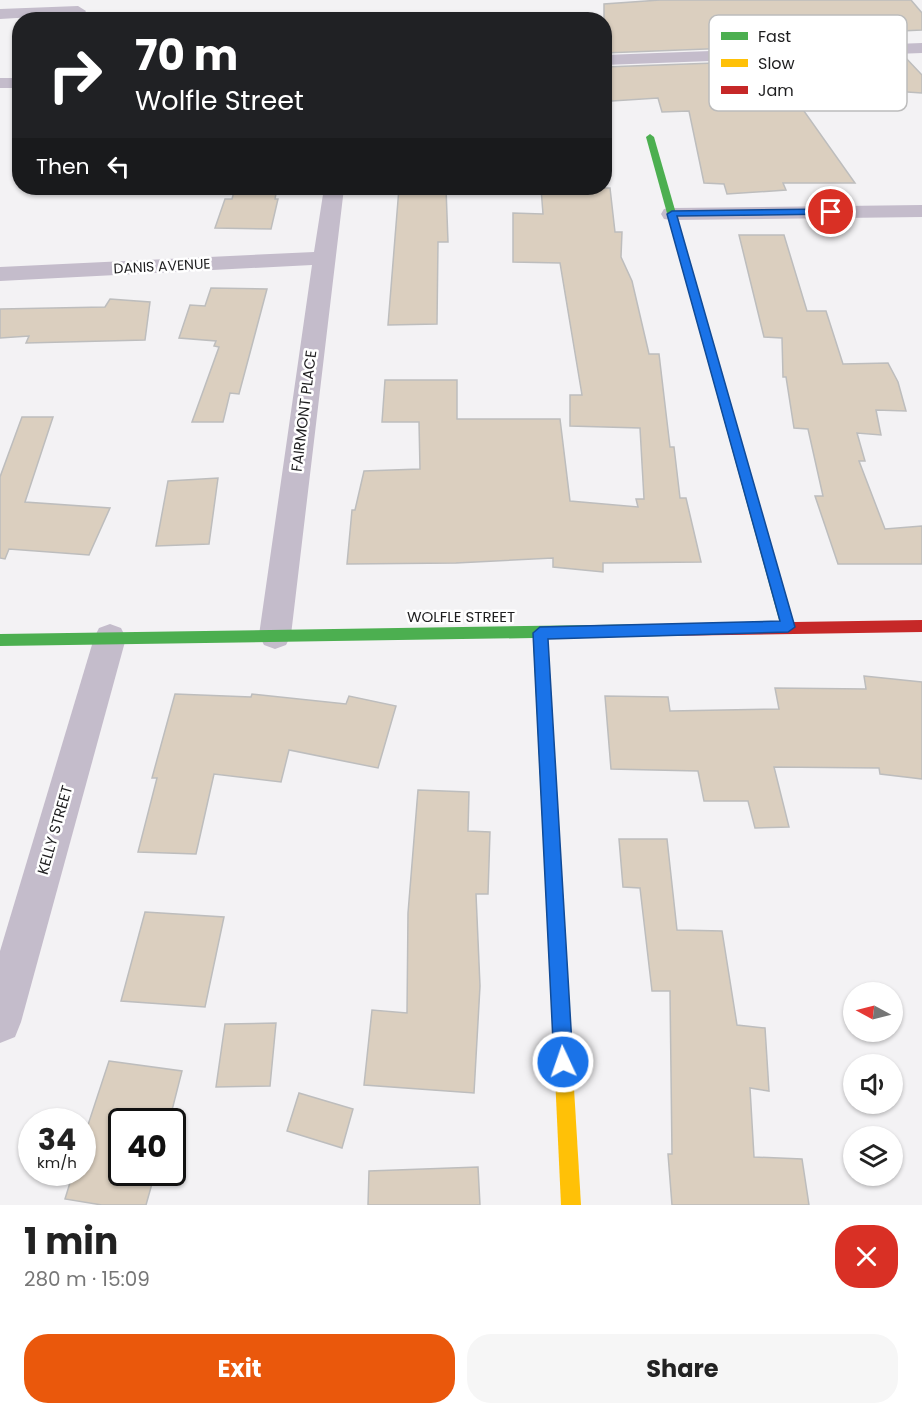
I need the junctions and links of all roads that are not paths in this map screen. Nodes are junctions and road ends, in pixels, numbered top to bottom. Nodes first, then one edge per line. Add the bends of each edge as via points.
1 (78, 11) dead end
2 (52, 12) edge
3 (922, 48) edge
4 (907, 49) edge
5 (709, 56) edge
6 (612, 60) edge
7 (650, 137) dead end
8 (333, 195) edge
9 (922, 212) edge
10 (672, 214) junction
11 (324, 258) junction
12 (0, 274) edge
13 (922, 626) edge
14 (788, 627) junction
15 (540, 633) junction
16 (275, 635) junction
17 (110, 638) junction
18 (0, 640) edge
19 (0, 1022) edge
20 (571, 1205) edge

1 - 2 street
3 - 4 street
5 - 6 street
7 - 10 street
8 - 11 street, FAIRMONT PLACE
9 - 10 street
10 - 14 street
11 - 12 street, DANIS AVENUE
11 - 16 street, FAIRMONT PLACE
13 - 14 street, WOLFLE STREET
14 - 15 street, WOLFLE STREET
15 - 16 street, WOLFLE STREET
15 - 20 street
16 - 17 street, WOLFLE STREET
17 - 18 street, WOLFLE STREET
17 - 19 street, KELLY STREET

